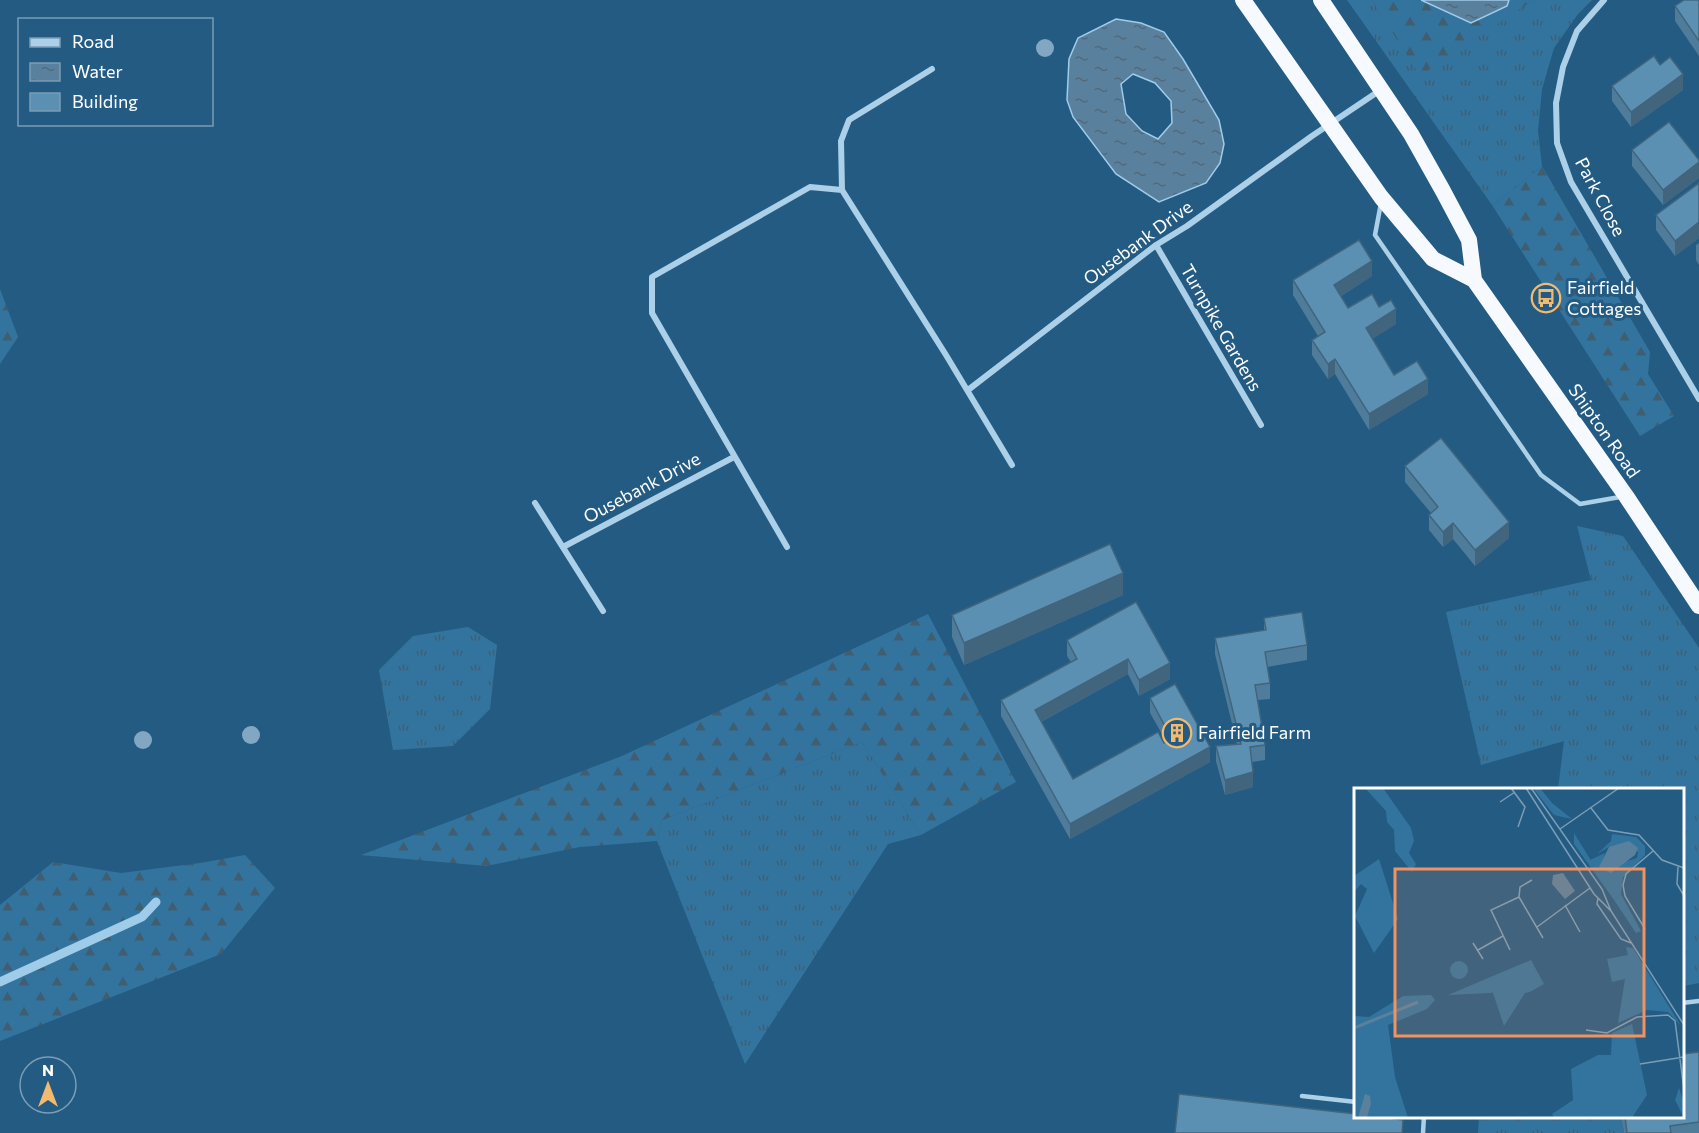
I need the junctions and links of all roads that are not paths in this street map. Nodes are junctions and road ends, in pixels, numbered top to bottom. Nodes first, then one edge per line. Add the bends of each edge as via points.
1 (1243, 0) edge
2 (1322, 0) edge
3 (1605, 0) edge
4 (932, 69) dead end
5 (1382, 90) junction
6 (1330, 125) junction
7 (842, 190) junction
8 (1382, 197) junction
9 (1156, 245) junction
10 (1474, 280) junction
11 (968, 390) junction
12 (1699, 399) edge
13 (1261, 425) dead end
14 (734, 457) junction
15 (1012, 465) dead end
16 (1626, 496) junction
17 (535, 503) dead end
18 (563, 547) junction
19 (787, 547) dead end
20 (1699, 606) edge
21 (603, 611) dead end
22 (1699, 1000) edge
23 (1684, 1003) edge
24 (1302, 1096) dead end
25 (1354, 1102) edge
26 (1424, 1118) edge
27 (1423, 1133) edge

1 - 6 highway, Shipton Road
2 - 5 highway, Shipton Road
3 - 12 street, Park Close via 1577,31 1563,67 1556,103 1557,143 1570,182
4 - 7 street via 849,120 841,141
5 - 6 street, Ousebank Drive
5 - 10 highway, Shipton Road via 1411,134 1469,240
6 - 8 highway, Shipton Road
6 - 9 street, Ousebank Drive
7 - 11 street
7 - 14 street via 810,187 652,277 652,313
8 - 10 highway, Shipton Road via 1433,259
8 - 16 lane via 1375,235 1541,475 1580,504
9 - 11 street, Ousebank Drive
9 - 13 street, Turnpike Gardens
10 - 16 highway, Shipton Road
11 - 15 street
14 - 18 street, Ousebank Drive
14 - 19 street
16 - 20 highway, Shipton Road
17 - 18 street
18 - 21 street
22 - 23 lane
24 - 25 lane
26 - 27 lane

